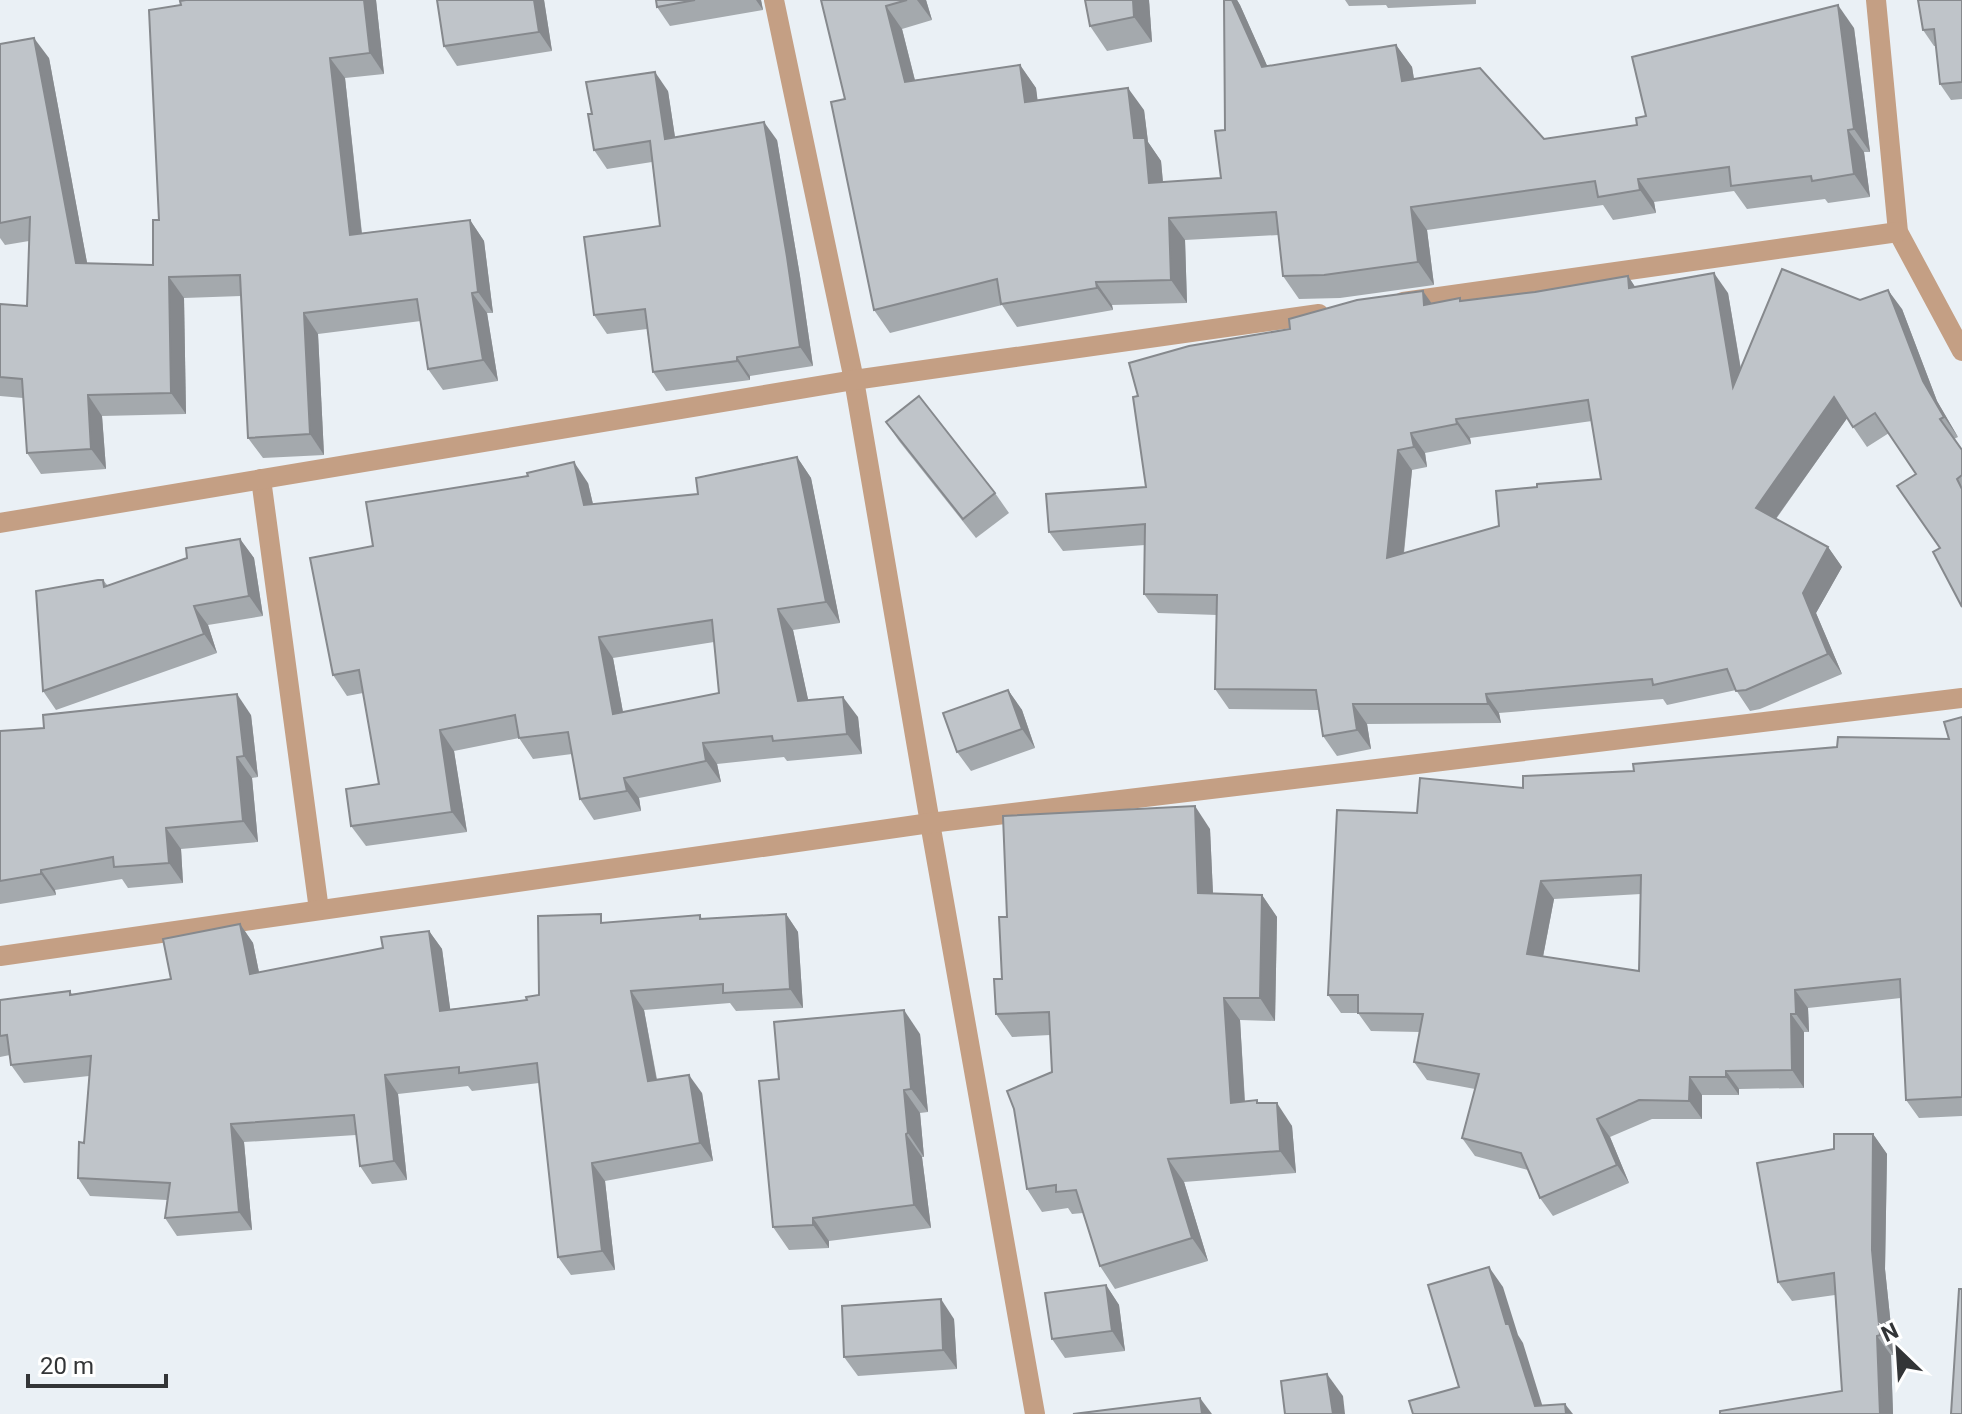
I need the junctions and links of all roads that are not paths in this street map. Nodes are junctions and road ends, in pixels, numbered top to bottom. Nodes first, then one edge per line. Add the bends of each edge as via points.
1 (774, 0) edge
2 (1876, 0) edge
3 (1898, 232) junction
4 (1391, 304) edge
5 (1344, 311) edge
6 (1962, 351) edge
7 (854, 380) junction
8 (261, 479) junction
9 (0, 523) edge
10 (1962, 698) edge
11 (930, 823) junction
12 (319, 910) junction
13 (0, 956) edge
14 (1035, 1414) edge

1 - 7 street
2 - 3 street
3 - 4 street
3 - 6 street
5 - 7 street
7 - 8 street
7 - 11 street
8 - 9 street
8 - 12 street
10 - 11 street
11 - 12 street
11 - 14 street
12 - 13 street

